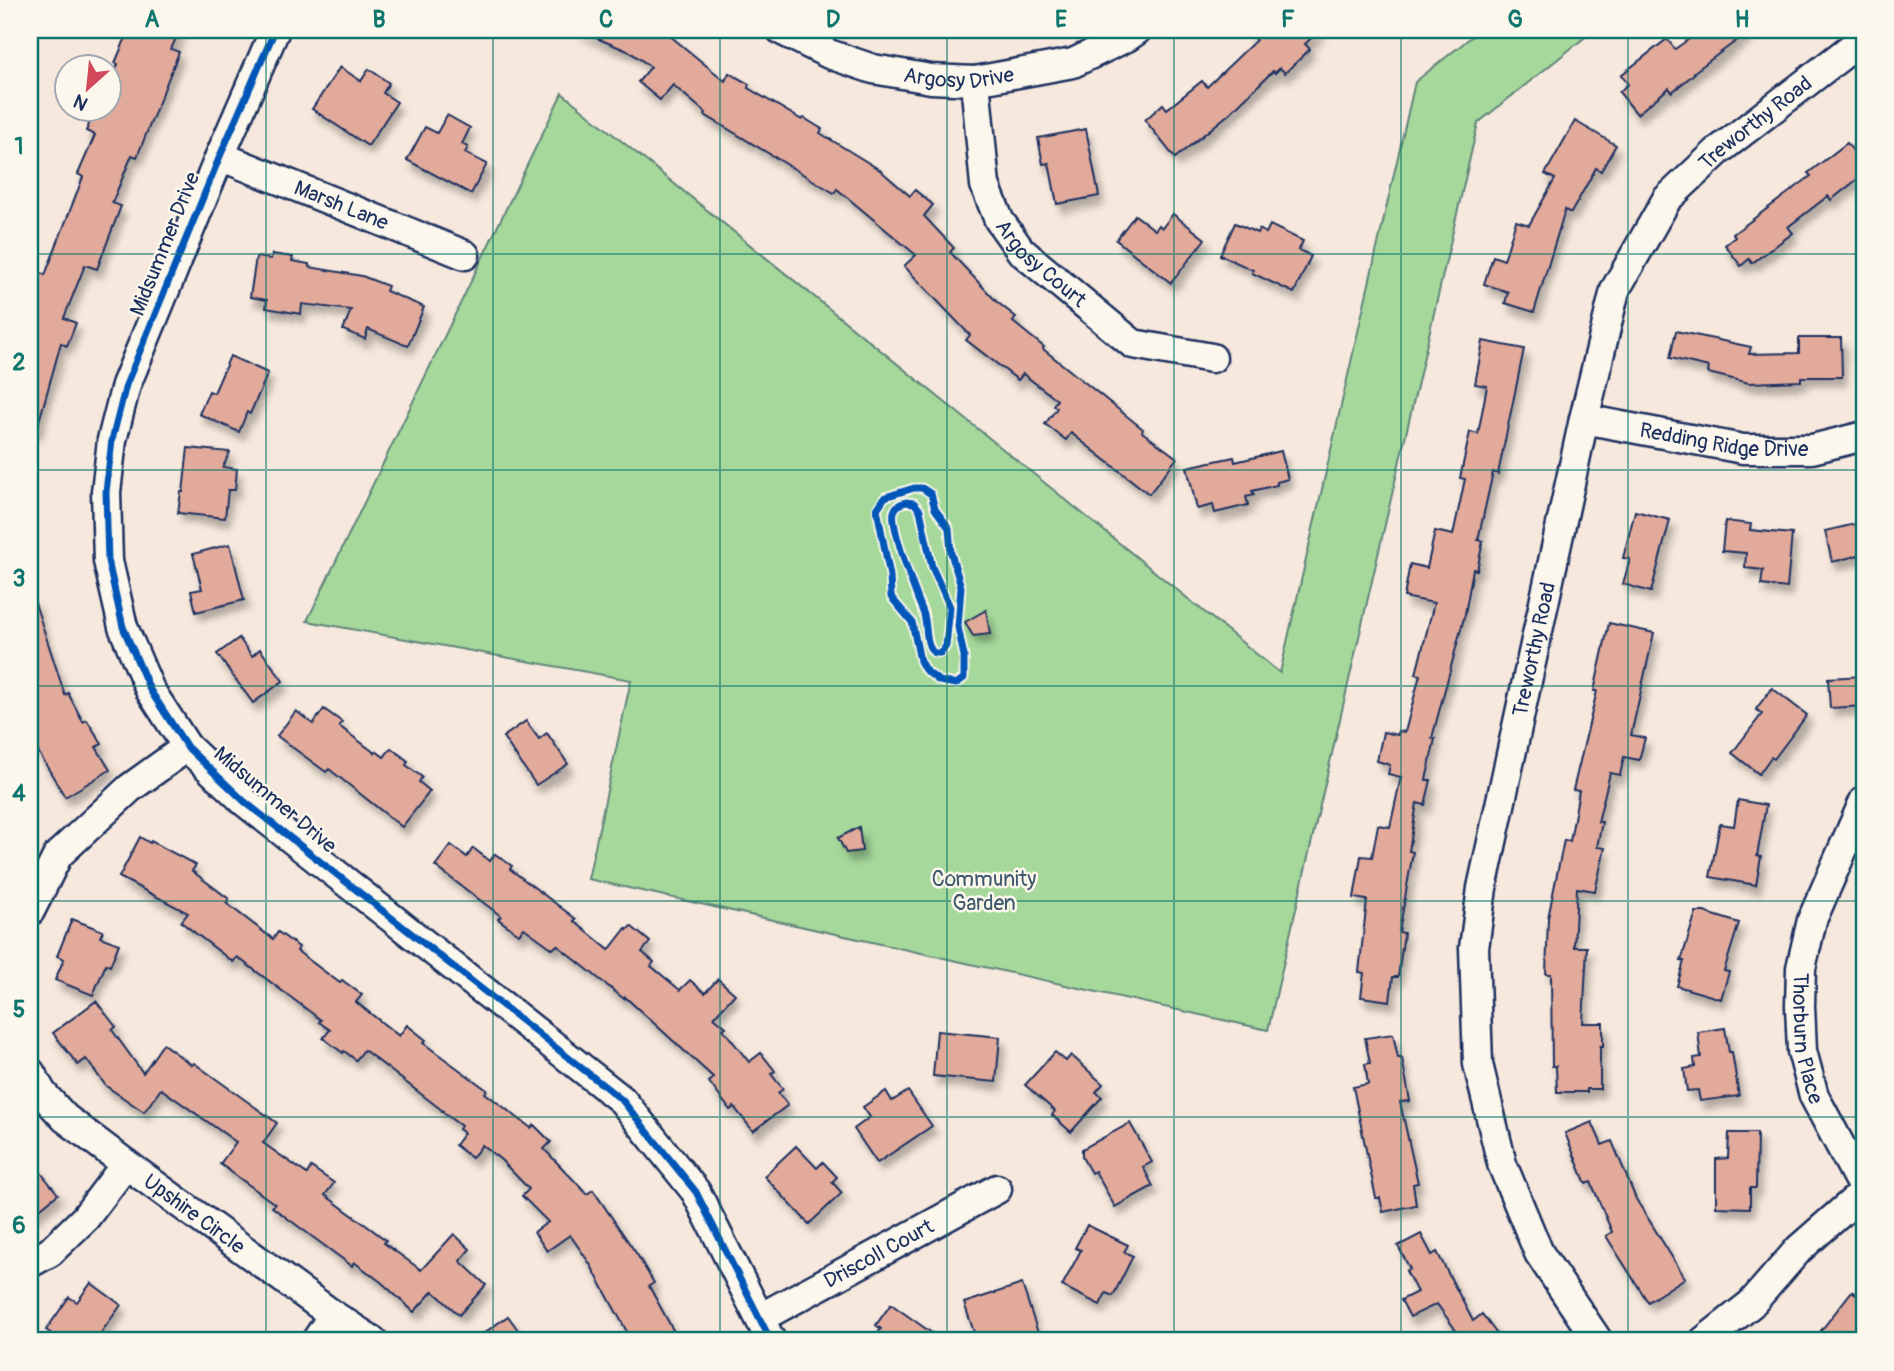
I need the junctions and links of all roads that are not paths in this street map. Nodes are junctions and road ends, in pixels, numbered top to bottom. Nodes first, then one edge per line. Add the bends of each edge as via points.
1 (275, 30) edge
2 (781, 30) edge
3 (1129, 32) edge
4 (1864, 38) edge
5 (975, 81) junction
6 (220, 156) junction
7 (465, 255) dead end
8 (1212, 358) dead end
9 (1584, 419) junction
10 (1864, 436) edge
11 (187, 747) junction
12 (1864, 801) edge
13 (30, 911) edge
14 (30, 1072) edge
15 (126, 1164) junction
16 (997, 1189) dead end
17 (1864, 1191) edge
18 (30, 1263) edge
19 (332, 1315) junction
20 (765, 1330) edge
21 (316, 1341) edge
22 (373, 1341) edge
23 (1598, 1341) edge
24 (1704, 1341) edge

1 - 6 street, Midsummer Drive
2 - 5 street, Argosy Drive via 873,69
3 - 5 street, Argosy Drive via 1073,63
4 - 9 street, Treworthy Road via 1717,151 1667,199 1615,290
5 - 8 street, Argosy Court via 985,186 999,220 1021,251 1133,344
6 - 7 street, Marsh Lane
6 - 11 street, Midsummer Drive via 126,384 106,492 108,561 123,627 150,690
9 - 10 street, Redding Ridge Drive via 1743,449 1812,449
9 - 23 street, Treworthy Road via 1482,888 1474,948 1478,1064 1502,1164 1539,1253
11 - 13 street via 130,788 58,855
11 - 20 street, Midsummer Drive via 245,802 622,1100 696,1192
12 - 17 street, Thorburn Place via 1812,920 1801,968 1800,1006 1802,1051 1814,1096
14 - 15 street, Upshire Circle via 65,1118
15 - 18 street via 85,1218 50,1252
15 - 19 street, Upshire Circle
16 - 20 street, Driscoll Court
17 - 24 street via 1798,1249 1751,1304
19 - 21 street
19 - 22 street, Upshire Circle

